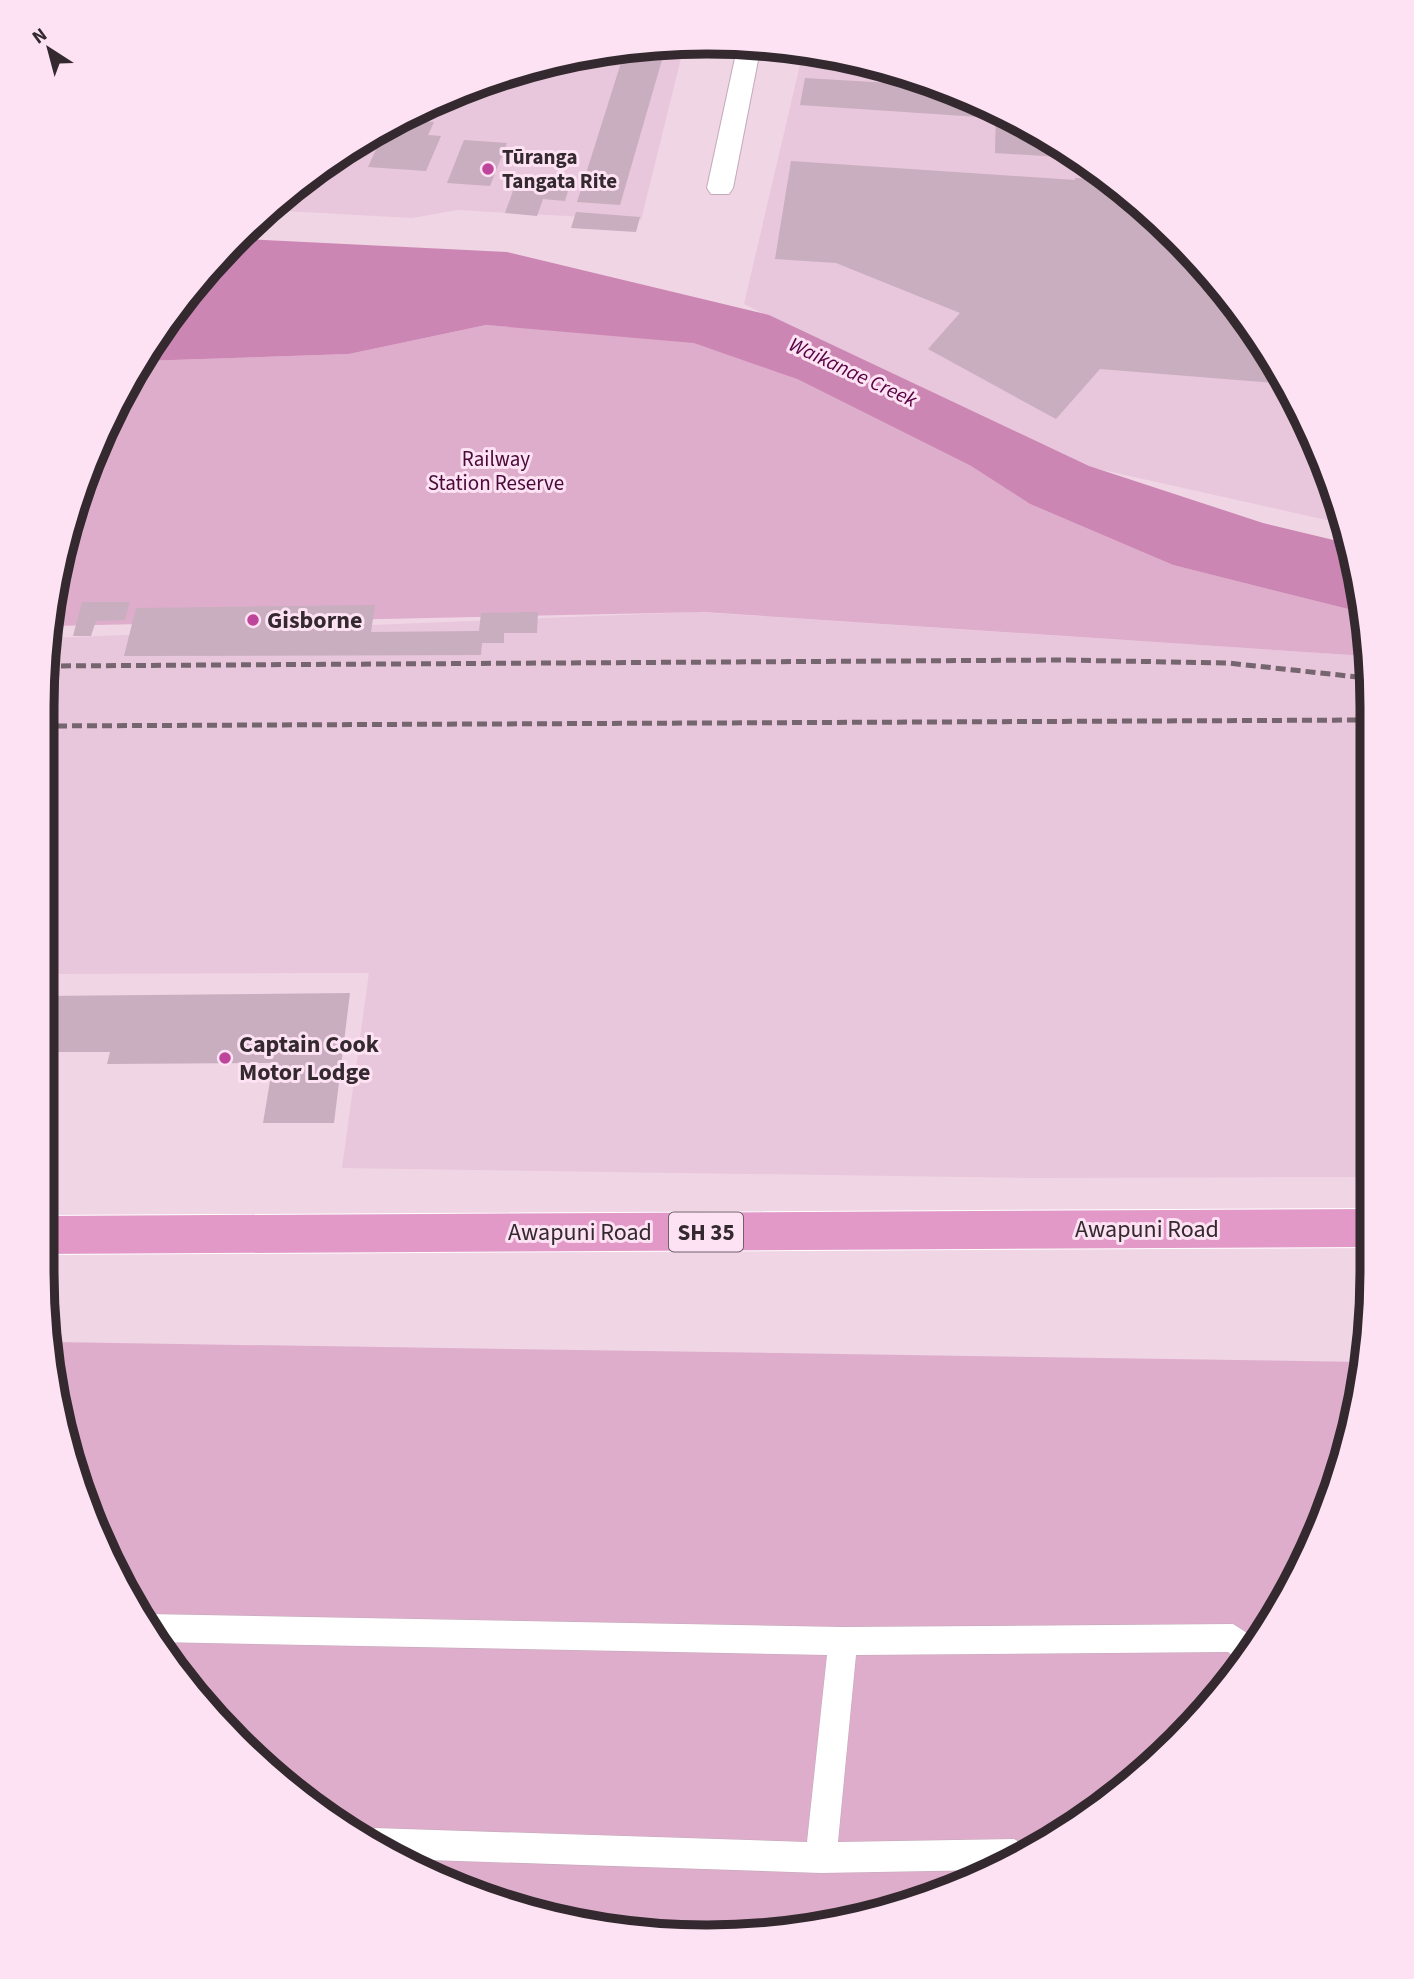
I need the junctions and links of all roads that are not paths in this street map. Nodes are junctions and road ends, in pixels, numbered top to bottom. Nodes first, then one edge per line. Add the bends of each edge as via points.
1 (747, 56) edge
2 (720, 188) dead end
3 (1360, 1228) edge
4 (54, 1235) edge
5 (160, 1628) edge
6 (843, 1641) junction
7 (1242, 1646) edge
8 (393, 1844) edge
9 (1001, 1854) edge
10 (821, 1858) junction

1 - 2 street
3 - 4 highway, Awapuni Road / SH 35
5 - 6 lane
6 - 7 lane via 1233,1638
6 - 10 lane
8 - 10 lane
9 - 10 lane

